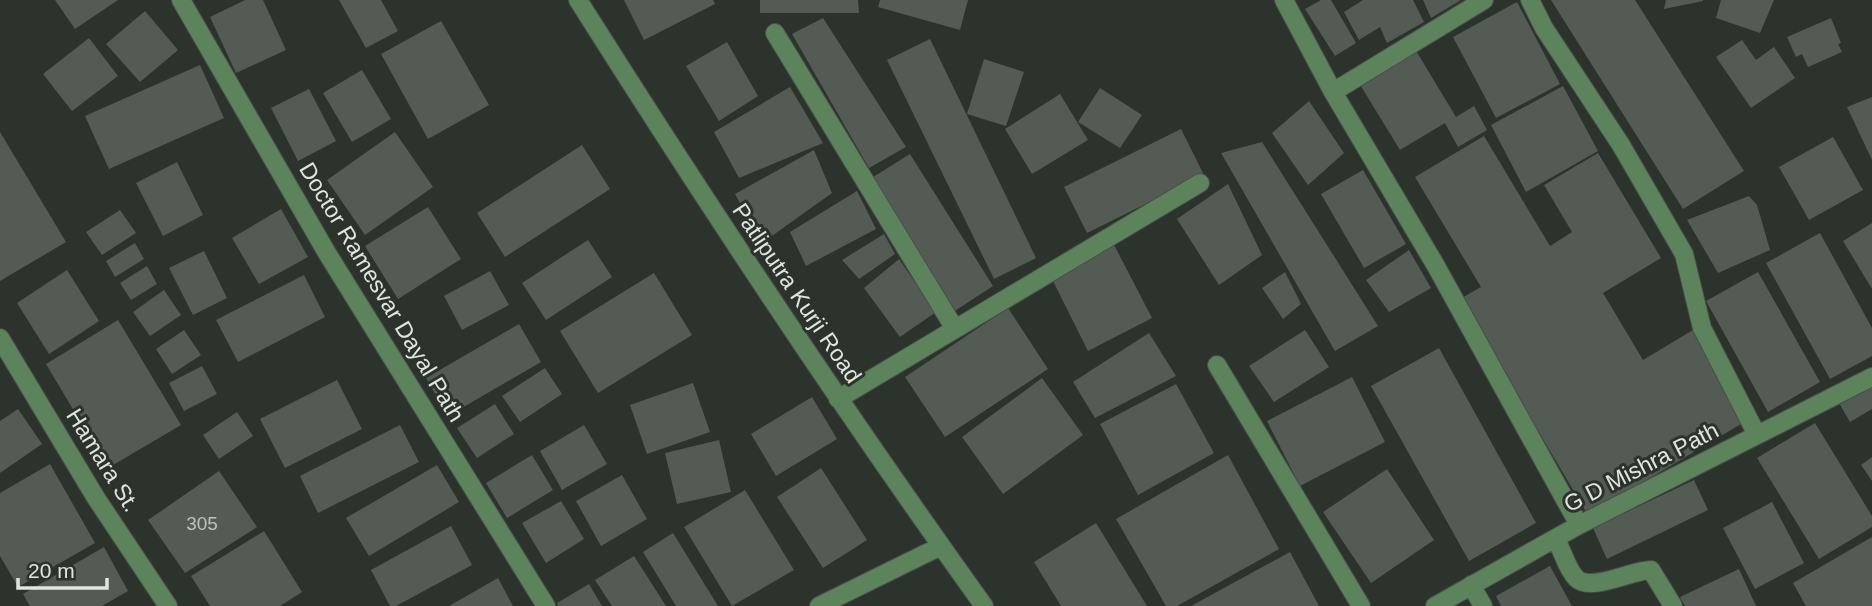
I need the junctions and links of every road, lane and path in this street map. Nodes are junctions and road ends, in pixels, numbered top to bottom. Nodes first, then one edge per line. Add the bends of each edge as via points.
1 (181, 0) edge
2 (578, 0) edge
3 (1284, 0) edge
4 (1484, 0) edge
5 (1530, 0) edge
6 (775, 33) dead end
7 (1334, 92) junction
8 (1200, 183) dead end
9 (955, 329) junction
10 (0, 338) edge
11 (1217, 365) dead end
12 (1872, 377) edge
13 (838, 399) junction
14 (1757, 435) junction
15 (1579, 525) junction
16 (1556, 539) junction
17 (941, 546) junction
18 (1471, 585) junction
19 (168, 606) edge
20 (546, 606) edge
21 (819, 606) edge
22 (984, 606) edge
23 (1361, 606) edge
24 (1435, 606) edge
25 (1483, 606) edge
26 (1673, 606) edge

1 - 20 street, Doctor Ramesvar Dayal Path via 327,253
2 - 13 street, Patliputra Kurji Road
3 - 7 street
4 - 7 street
5 - 14 street via 1684,254 1702,328
6 - 9 street
7 - 15 street
8 - 9 street
9 - 13 street
10 - 19 street, Hamara St. via 96,498
11 - 23 street
12 - 14 street, G D Mishra Path
13 - 17 street, Patliputra Kurji Road
14 - 15 street, G D Mishra Path
15 - 16 street, G D Mishra Path
16 - 18 street, G D Mishra Path
16 - 26 street via 1576,579 1598,583 1651,570
17 - 21 street
17 - 22 street, Patliputra Kurji Road
18 - 24 street, G D Mishra Path
18 - 25 street

